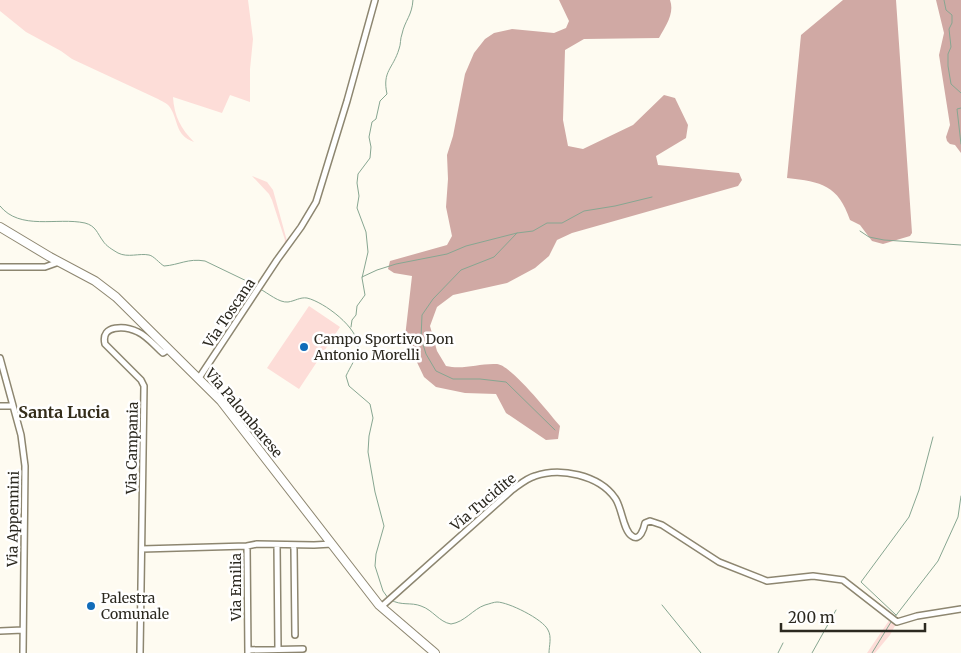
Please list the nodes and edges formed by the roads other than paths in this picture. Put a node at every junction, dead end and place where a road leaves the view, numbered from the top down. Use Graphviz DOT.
graph roads {
  1 [pos="375,0"];
  2 [pos="0,227"];
  3 [pos="44,254"];
  4 [pos="60,262"];
  5 [pos="0,267"];
  6 [pos="36,267"];
  7 [pos="169,349"];
  8 [pos="0,358"];
  9 [pos="198,378"];
  10 [pos="0,406"];
  11 [pos="13,406"];
  12 [pos="332,544"];
  13 [pos="277,545"];
  14 [pos="293,545"];
  15 [pos="247,546"];
  16 [pos="142,549"];
  17 [pos="384,605"];
  18 [pos="961,609"];
  19 [pos="23,630"];
  20 [pos="0,631"];
  21 [pos="295,635"];
  22 [pos="303,648"];
  23 [pos="278,649"];
  24 [pos="248,652"];
  25 [pos="23,653"];
  26 [pos="140,653"];
  27 [pos="435,653"];
  1 -- 9 [label="street, Via Toscana"];
  2 -- 3 [label="main road, Via Palombarese"];
  3 -- 4 [label="main road, Via Palombarese"];
  3 -- 6 [label="street"];
  4 -- 6 [label="street"];
  4 -- 7 [label="main road, Via Palombarese"];
  5 -- 6 [label="street"];
  7 -- 9 [label="main road, Via Palombarese"];
  7 -- 16 [label="street, Via Campania"];
  8 -- 11 [label="street, Via Appennini"];
  9 -- 12 [label="main road, Via Palombarese"];
  10 -- 11 [label="street"];
  11 -- 19 [label="street, Via Appennini"];
  12 -- 14 [label="street, Via Emilia"];
  12 -- 17 [label="main road, Via Palombarese"];
  13 -- 14 [label="street, Via Emilia"];
  13 -- 15 [label="street, Via Emilia"];
  13 -- 23 [label="street"];
  14 -- 21 [label="street"];
  15 -- 16 [label="street"];
  15 -- 24 [label="street, Via Emilia"];
  16 -- 26 [label="street, Via Campania"];
  17 -- 18 [label="street, Via Tucidite"];
  17 -- 27 [label="main road, Via Palombarese"];
  19 -- 20 [label="street"];
  19 -- 25 [label="street, Via Appennini"];
  22 -- 23 [label="street"];
  23 -- 24 [label="street"];
}
